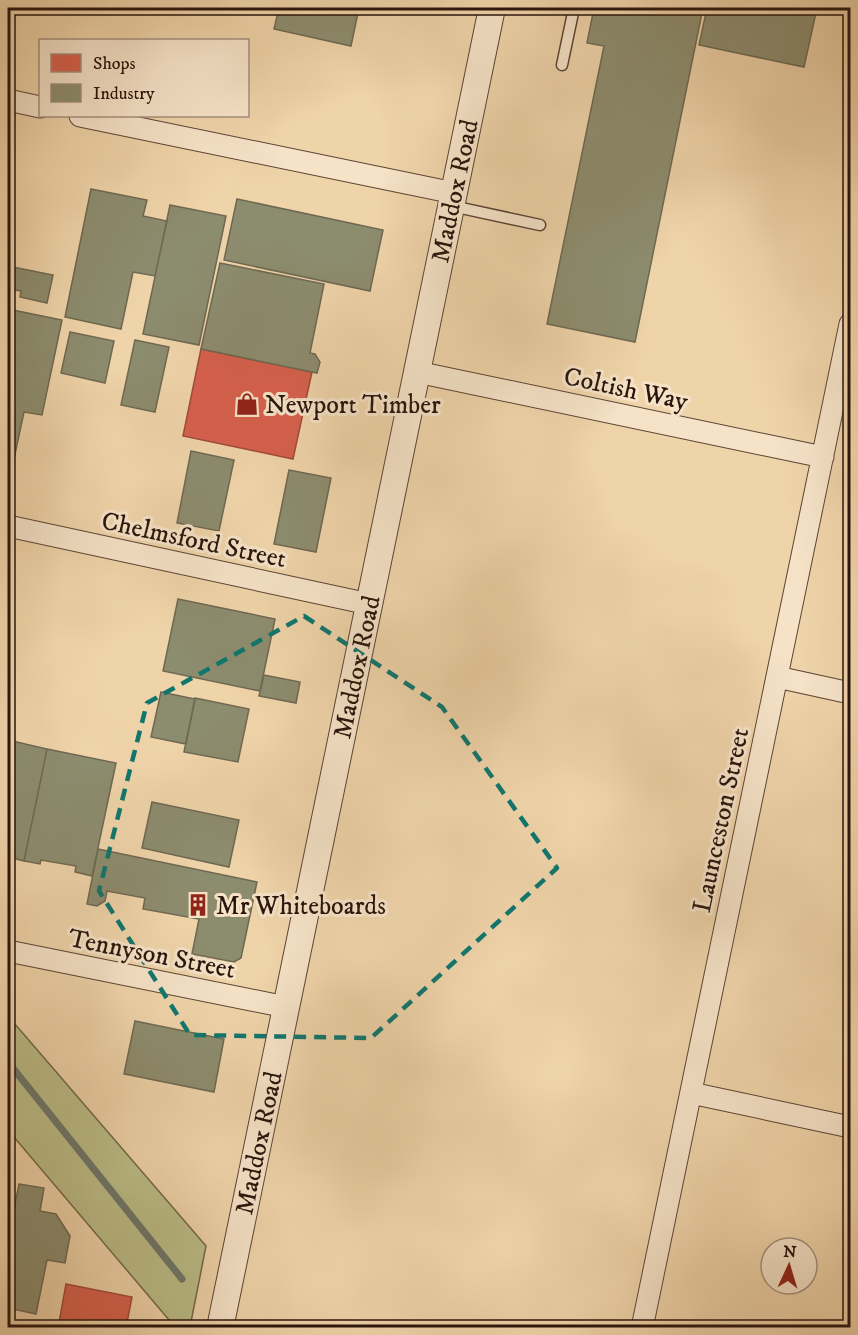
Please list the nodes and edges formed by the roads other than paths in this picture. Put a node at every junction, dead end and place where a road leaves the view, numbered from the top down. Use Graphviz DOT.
graph roads {
  1 [pos="492,8"];
  2 [pos="574,8"];
  3 [pos="562,65"];
  4 [pos="8,100"];
  5 [pos="39,107"];
  6 [pos="84,117"];
  7 [pos="453,200"];
  8 [pos="540,225"];
  9 [pos="850,324"];
  10 [pos="417,372"];
  11 [pos="823,457"];
  12 [pos="8,526"];
  13 [pos="369,604"];
  14 [pos="777,677"];
  15 [pos="850,693"];
  16 [pos="8,951"];
  17 [pos="286,1007"];
  18 [pos="691,1093"];
  19 [pos="850,1126"];
  20 [pos="220,1328"];
  21 [pos="642,1328"];
  1 -- 7 [label="street, Maddox Road"];
  2 -- 3 [label="lane"];
  4 -- 5 [label="street"];
  6 -- 7 [label="street"];
  7 -- 8 [label="lane"];
  7 -- 10 [label="street, Maddox Road"];
  9 -- 11 [label="street, Launceston Street"];
  10 -- 11 [label="street, Coltish Way"];
  10 -- 13 [label="street, Maddox Road"];
  11 -- 14 [label="street, Launceston Street"];
  12 -- 13 [label="street, Chelmsford Street"];
  13 -- 17 [label="street, Maddox Road"];
  14 -- 15 [label="street"];
  14 -- 18 [label="street, Launceston Street"];
  16 -- 17 [label="street, Tennyson Street"];
  17 -- 20 [label="street, Maddox Road"];
  18 -- 19 [label="street"];
  18 -- 21 [label="street, Launceston Street"];
}
